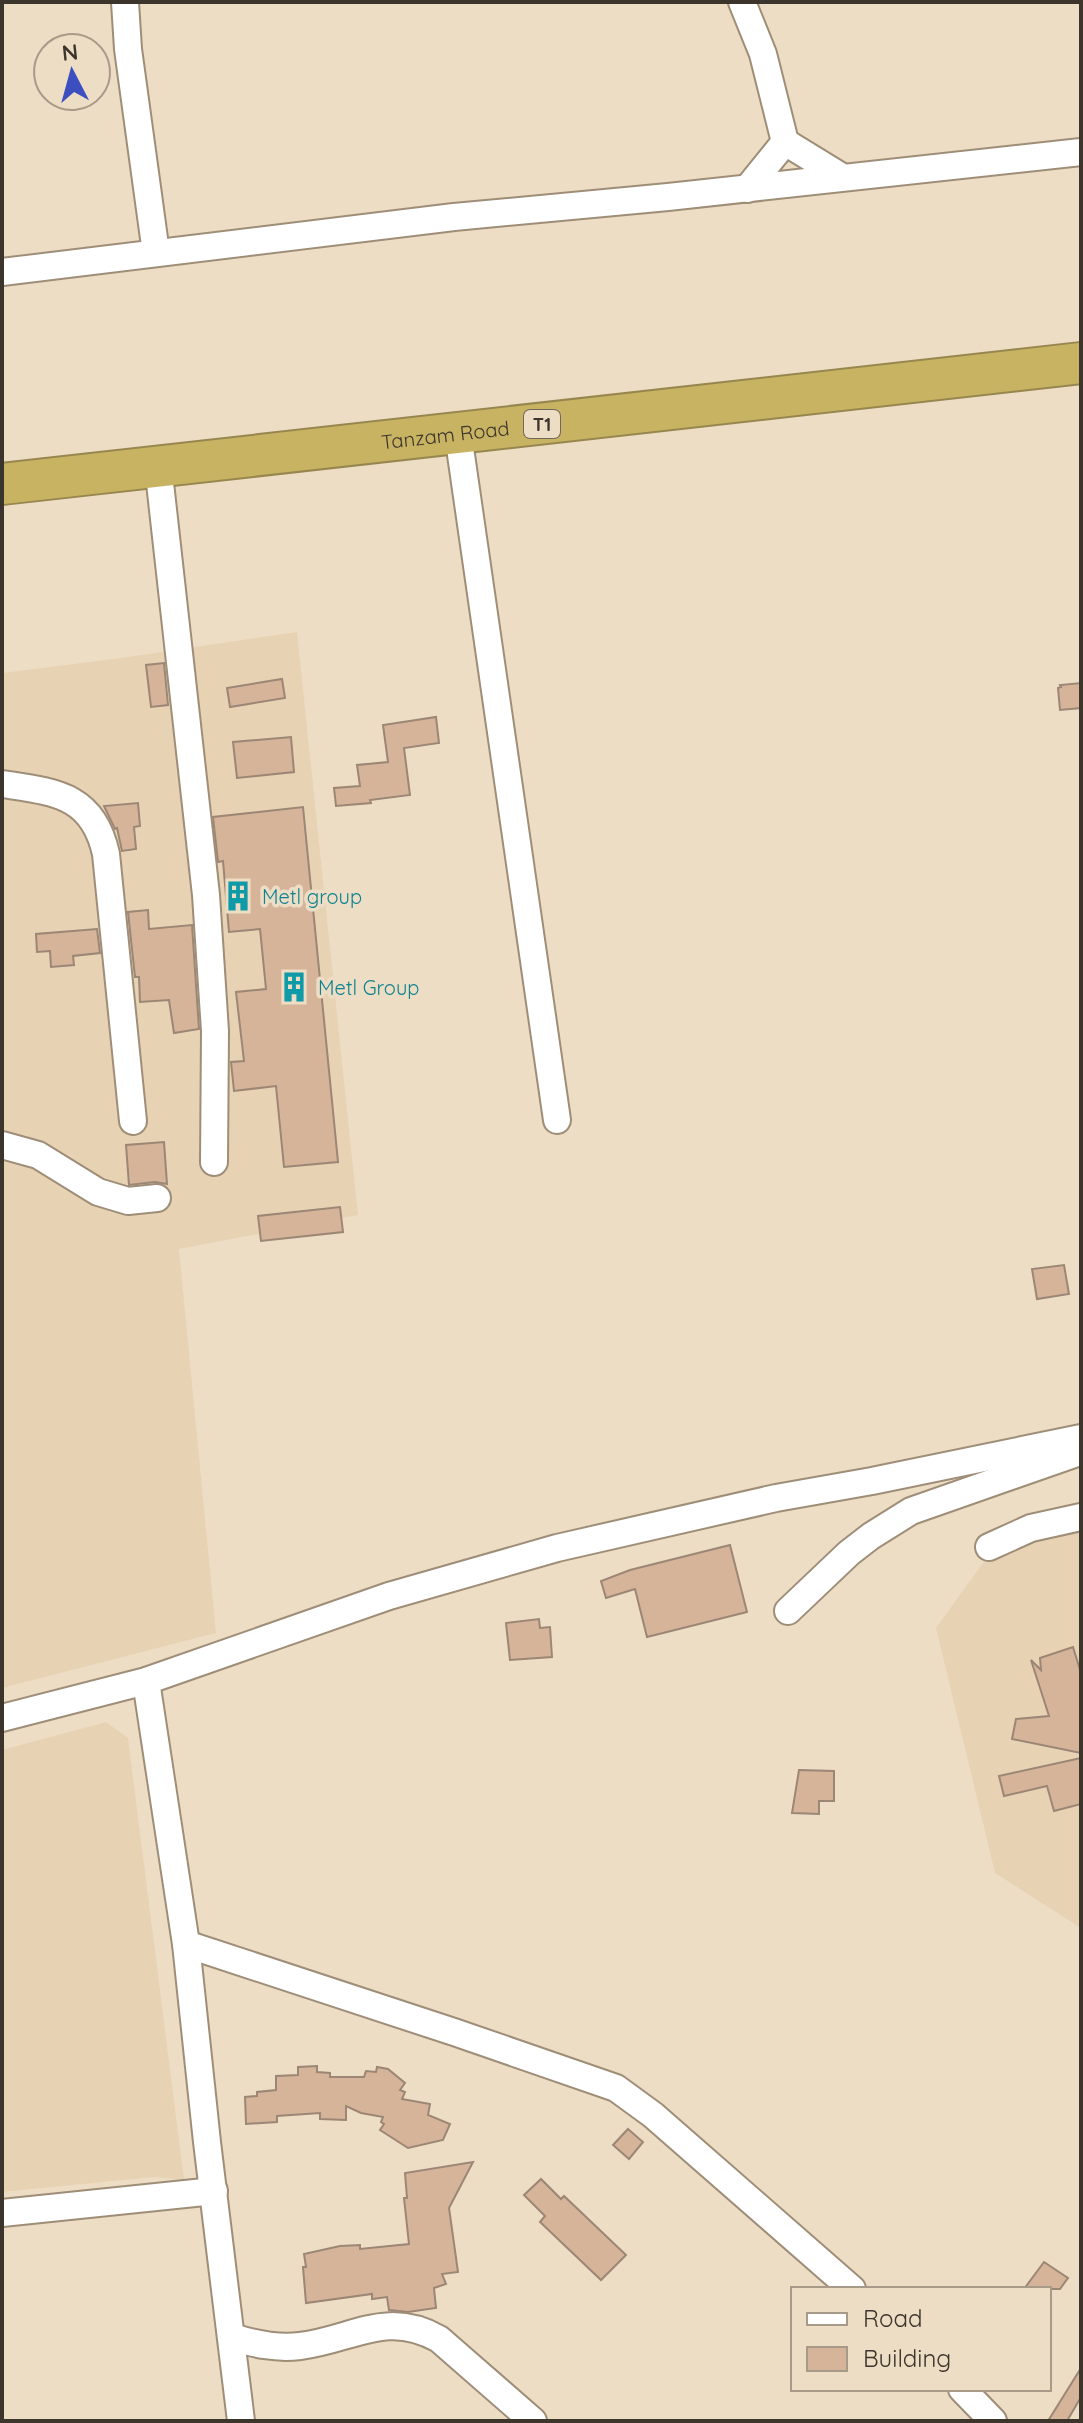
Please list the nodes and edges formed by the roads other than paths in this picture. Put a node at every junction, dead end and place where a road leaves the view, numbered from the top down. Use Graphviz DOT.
graph roads {
  1 [pos="125,2"];
  2 [pos="742,2"];
  3 [pos="785,142"];
  4 [pos="1081,152"];
  5 [pos="842,177"];
  6 [pos="747,189"];
  7 [pos="156,253"];
  8 [pos="2,272"];
  9 [pos="1081,363"];
  10 [pos="458,434"];
  11 [pos="158,465"];
  12 [pos="2,484"];
  13 [pos="2,784"];
  14 [pos="557,1120"];
  15 [pos="133,1121"];
  16 [pos="2,1145"];
  17 [pos="214,1162"];
  18 [pos="157,1198"];
  19 [pos="1081,1438"];
  20 [pos="1081,1451"];
  21 [pos="1081,1517"];
  22 [pos="989,1547"];
  23 [pos="788,1611"];
  24 [pos="146,1681"];
  25 [pos="2,1718"];
  26 [pos="186,1944"];
  27 [pos="214,2191"];
  28 [pos="2,2213"];
  29 [pos="850,2287"];
  30 [pos="232,2337"];
  31 [pos="964,2391"];
  32 [pos="241,2421"];
  33 [pos="533,2421"];
  34 [pos="993,2421"];
  1 -- 7 [label="street"];
  2 -- 3 [label="street"];
  3 -- 5 [label="street"];
  3 -- 6 [label="street"];
  4 -- 5 [label="street"];
  5 -- 6 [label="street"];
  6 -- 7 [label="street"];
  7 -- 8 [label="street"];
  9 -- 10 [label="highway, Tanzam Road / T1"];
  10 -- 11 [label="highway, Tanzam Road / T1"];
  10 -- 14 [label="street"];
  11 -- 12 [label="highway, Tanzam Road / T1"];
  11 -- 17 [label="street"];
  13 -- 15 [label="street"];
  16 -- 18 [label="street"];
  19 -- 24 [label="street"];
  20 -- 23 [label="street"];
  21 -- 22 [label="street"];
  24 -- 25 [label="street"];
  24 -- 26 [label="street"];
  26 -- 27 [label="street"];
  26 -- 29 [label="street"];
  27 -- 28 [label="street"];
  27 -- 30 [label="street"];
  30 -- 32 [label="street"];
  30 -- 33 [label="street"];
  31 -- 34 [label="street"];
}
